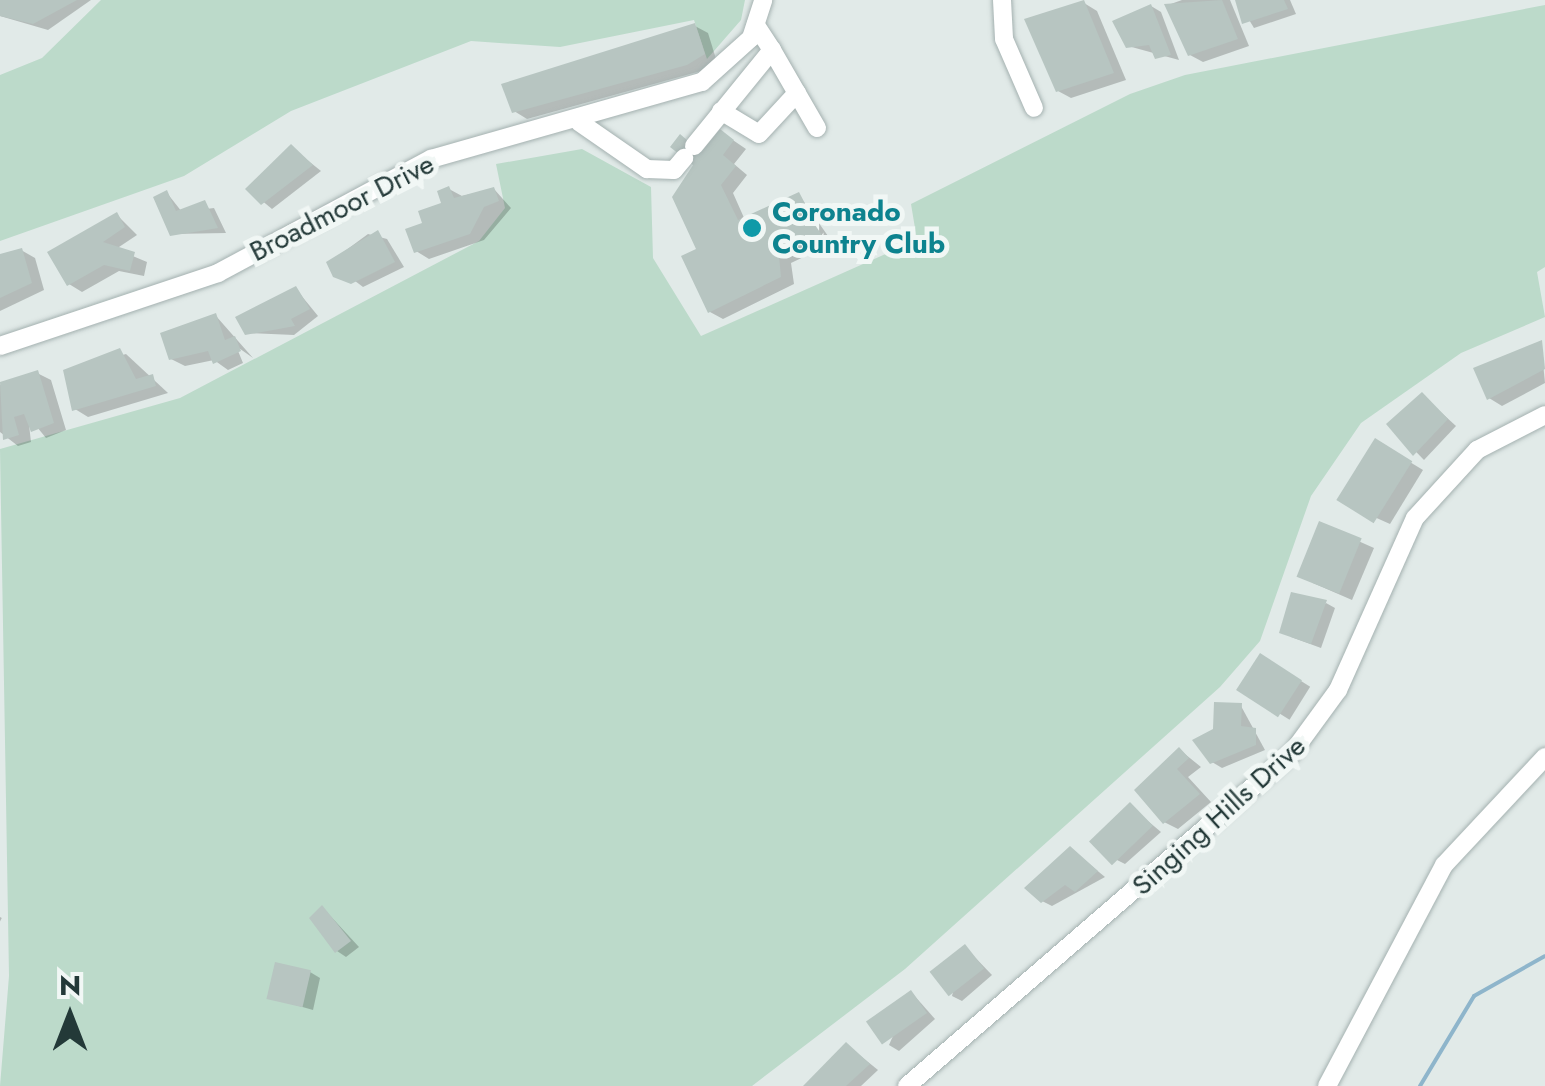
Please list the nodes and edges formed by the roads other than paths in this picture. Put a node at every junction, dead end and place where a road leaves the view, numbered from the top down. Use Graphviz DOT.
graph roads {
  1 [pos="763,0"];
  2 [pos="1002,0"];
  3 [pos="756,25"];
  4 [pos="772,50"];
  5 [pos="797,93"];
  6 [pos="1034,108"];
  7 [pos="722,111"];
  8 [pos="579,122"];
  9 [pos="817,128"];
  10 [pos="0,346"];
  11 [pos="1545,415"];
  12 [pos="1545,757"];
  13 [pos="908,1086"];
  14 [pos="1327,1086"];
  1 -- 3 [label="street, Broadmoor Drive"];
  2 -- 6 [label="street"];
  3 -- 4 [label="street"];
  3 -- 8 [label="street, Broadmoor Drive"];
  4 -- 5 [label="street"];
  4 -- 7 [label="street"];
  5 -- 7 [label="street"];
  5 -- 9 [label="street"];
  7 -- 8 [label="street"];
  8 -- 10 [label="street, Broadmoor Drive"];
  11 -- 13 [label="street, Singing Hills Drive"];
  12 -- 14 [label="street"];
}
